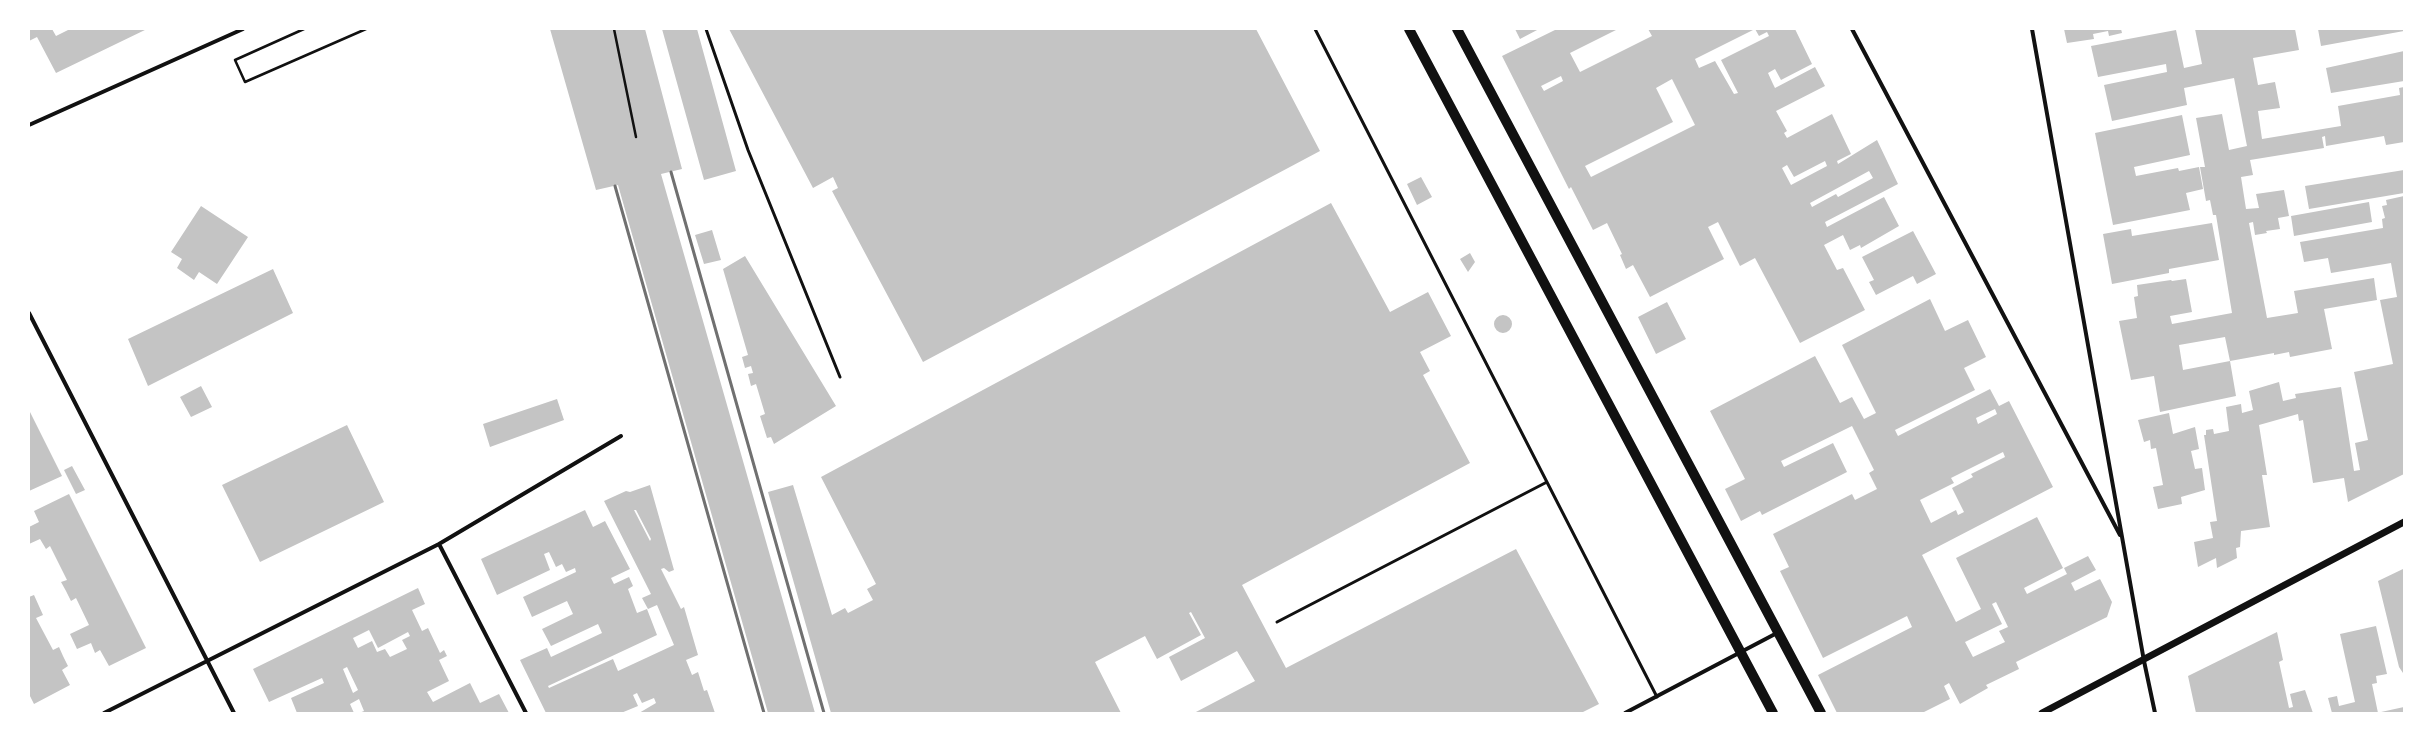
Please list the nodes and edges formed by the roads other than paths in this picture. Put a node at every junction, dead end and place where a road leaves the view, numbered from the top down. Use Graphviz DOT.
graph roads {
  1 [pos="243,29"];
  2 [pos="706,29"];
  3 [pos="1315,29"];
  4 [pos="1409,29"];
  5 [pos="1457,29"];
  6 [pos="1852,29"];
  7 [pos="2032,29"];
  8 [pos="29,125"];
  9 [pos="29,313"];
  10 [pos="840,377"];
  11 [pos="620,436"];
  12 [pos="1547,482"];
  13 [pos="2404,522"];
  14 [pos="2122,539"];
  15 [pos="440,544"];
  16 [pos="1277,622"];
  17 [pos="1778,632"];
  18 [pos="1740,652"];
  19 [pos="2144,660"];
  20 [pos="208,661"];
  21 [pos="1657,697"];
  22 [pos="104,713"];
  23 [pos="234,713"];
  24 [pos="526,713"];
  25 [pos="1625,713"];
  26 [pos="1773,713"];
  27 [pos="1821,713"];
  28 [pos="2042,713"];
  29 [pos="2155,713"];
  1 -- 8 [label="street"];
  2 -- 10 [label="lane"];
  3 -- 12 [label="lane"];
  4 -- 18 [label="main road"];
  5 -- 17 [label="main road"];
  6 -- 14 [label="street"];
  7 -- 14 [label="street"];
  9 -- 20 [label="street"];
  11 -- 15 [label="street"];
  12 -- 16 [label="lane"];
  12 -- 21 [label="lane"];
  13 -- 19 [label="street"];
  14 -- 19 [label="street"];
  15 -- 20 [label="street"];
  15 -- 24 [label="street"];
  17 -- 18 [label="street"];
  17 -- 27 [label="main road"];
  18 -- 21 [label="street"];
  18 -- 26 [label="main road"];
  19 -- 28 [label="street"];
  19 -- 29 [label="street"];
  20 -- 22 [label="street"];
  20 -- 23 [label="street"];
  21 -- 25 [label="street"];
}
